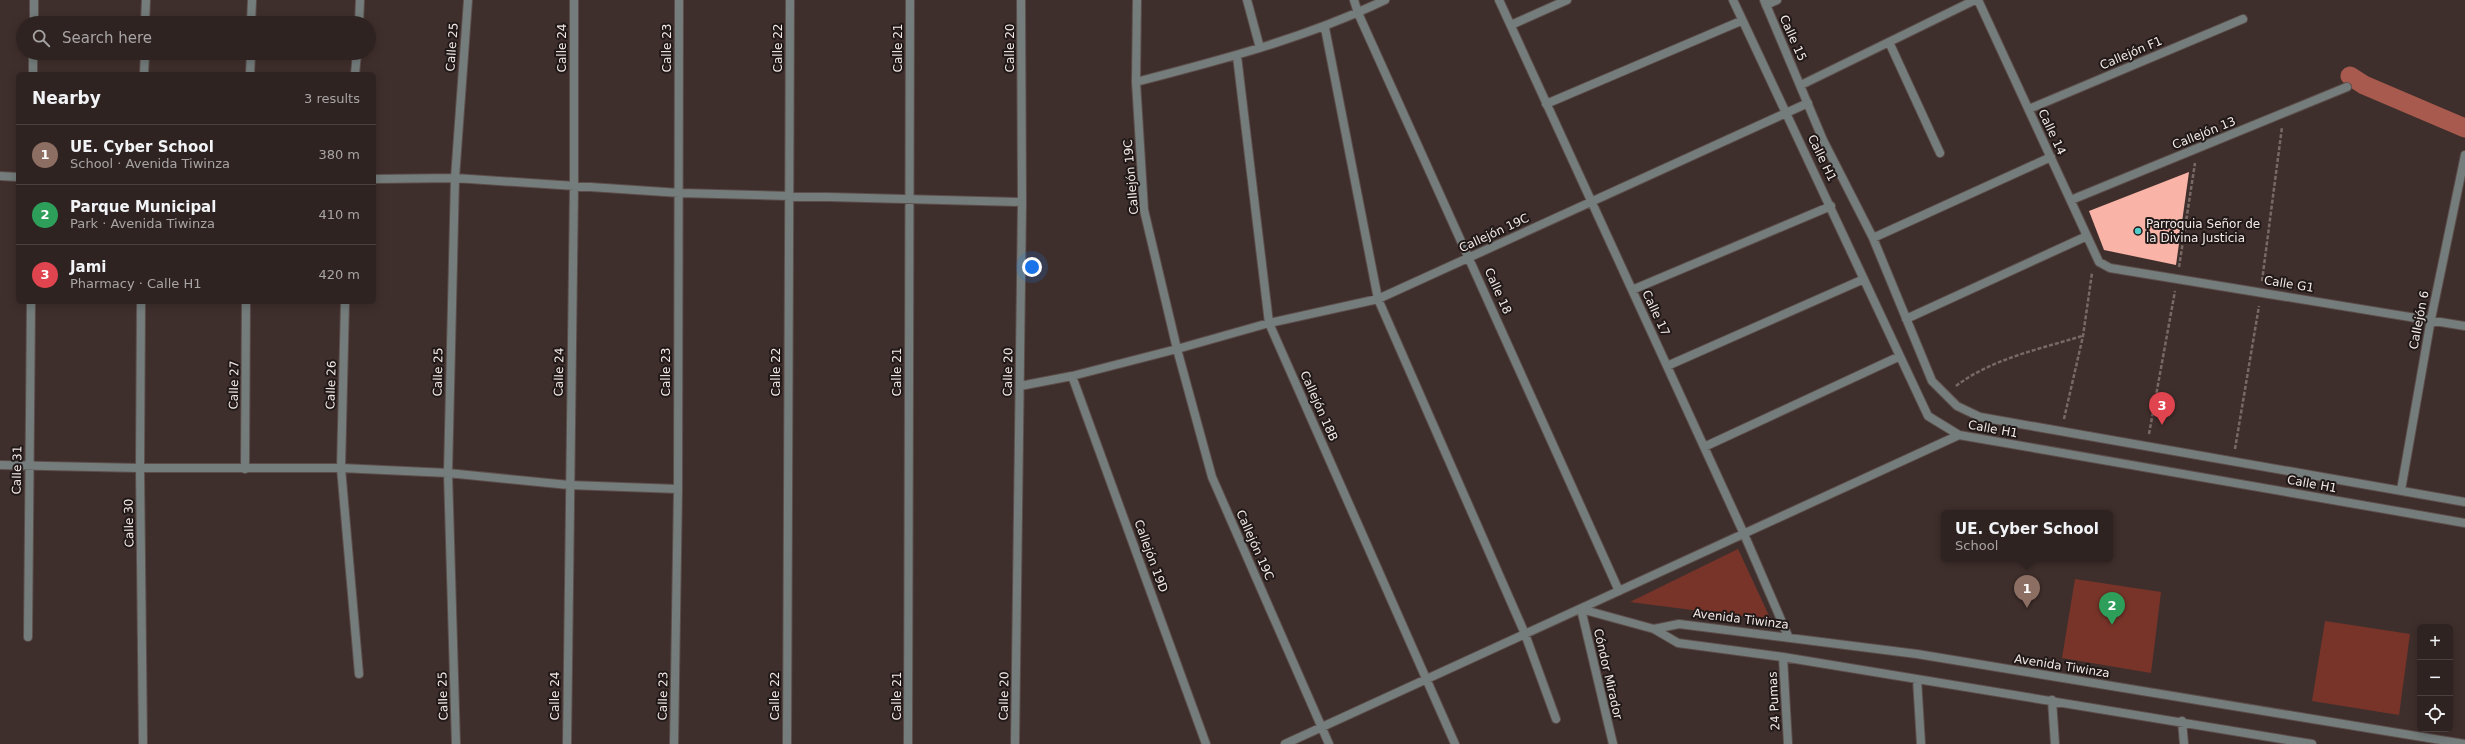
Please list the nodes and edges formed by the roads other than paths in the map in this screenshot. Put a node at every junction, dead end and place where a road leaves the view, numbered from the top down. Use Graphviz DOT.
graph roads {
  1 [pos="34,0"];
  2 [pos="146,0"];
  3 [pos="252,0"];
  4 [pos="360,0"];
  5 [pos="468,0"];
  6 [pos="574,0"];
  7 [pos="679,0"];
  8 [pos="790,0"];
  9 [pos="910,0"];
  10 [pos="1021,0"];
  11 [pos="1137,0"];
  12 [pos="1247,0"];
  13 [pos="1354,0"];
  14 [pos="1385,0"];
  15 [pos="1499,0"];
  16 [pos="1567,0"];
  17 [pos="1733,0"];
  18 [pos="1777,0"];
  19 [pos="1975,0"];
  20 [pos="1978,0"];
  21 [pos="1765,3"];
  22 [pos="1358,13"];
  23 [pos="34,16"];
  24 [pos="145,16"];
  25 [pos="251,16"];
  26 [pos="359,16"];
  27 [pos="2243,20"];
  28 [pos="1741,21"];
  29 [pos="1511,25"];
  30 [pos="1325,28"];
  31 [pos="1888,42"];
  32 [pos="1260,48"];
  33 [pos="1237,56"];
  34 [pos="33,60"];
  35 [pos="145,60"];
  36 [pos="251,60"];
  37 [pos="356,60"];
  38 [pos="33,72"];
  39 [pos="144,72"];
  40 [pos="250,72"];
  41 [pos="355,72"];
  42 [pos="1136,82"];
  43 [pos="1801,85"];
  44 [pos="2347,88"];
  45 [pos="1808,103"];
  46 [pos="1546,104"];
  47 [pos="2029,109"];
  48 [pos="1786,112"];
  49 [pos="1940,153"];
  50 [pos="2465,155"];
  51 [pos="2051,157"];
  52 [pos="0,176"];
  53 [pos="16,177"];
  54 [pos="455,178"];
  55 [pos="376,179"];
  56 [pos="574,186"];
  57 [pos="680,193"];
  58 [pos="789,196"];
  59 [pos="909,199"];
  60 [pos="2070,200"];
  61 [pos="1591,201"];
  62 [pos="1022,202"];
  63 [pos="1831,206"];
  64 [pos="2087,236"];
  65 [pos="1873,238"];
  66 [pos="1470,258"];
  67 [pos="2110,268"];
  68 [pos="1864,279"];
  69 [pos="1632,290"];
  70 [pos="1378,298"];
  71 [pos="31,304"];
  72 [pos="141,304"];
  73 [pos="246,304"];
  74 [pos="345,304"];
  75 [pos="1906,319"];
  76 [pos="2431,319"];
  77 [pos="1269,323"];
  78 [pos="2465,326"];
  79 [pos="1178,349"];
  80 [pos="1898,357"];
  81 [pos="1667,366"];
  82 [pos="1072,376"];
  83 [pos="1020,386"];
  84 [pos="1959,435"];
  85 [pos="1704,447"];
  86 [pos="0,465"];
  87 [pos="29,465"];
  88 [pos="140,468"];
  89 [pos="340,468"];
  90 [pos="245,469"];
  91 [pos="448,473"];
  92 [pos="569,485"];
  93 [pos="678,489"];
  94 [pos="2401,490"];
  95 [pos="2465,502"];
  96 [pos="2465,522"];
  97 [pos="1744,534"];
  98 [pos="1619,591"];
  99 [pos="1581,609"];
  100 [pos="1654,629"];
  101 [pos="1525,634"];
  102 [pos="1788,636"];
  103 [pos="28,637"];
  104 [pos="1783,657"];
  105 [pos="359,674"];
  106 [pos="1917,678"];
  107 [pos="1426,680"];
  108 [pos="2052,700"];
  109 [pos="1556,719"];
  110 [pos="2182,722"];
  111 [pos="1321,728"];
  112 [pos="144,744"];
  113 [pos="456,744"];
  114 [pos="567,744"];
  115 [pos="674,744"];
  116 [pos="787,744"];
  117 [pos="908,744"];
  118 [pos="1015,744"];
  119 [pos="1206,744"];
  120 [pos="1285,744"];
  121 [pos="1329,744"];
  122 [pos="1455,744"];
  123 [pos="1613,744"];
  124 [pos="1788,744"];
  125 [pos="1921,744"];
  126 [pos="2055,744"];
  127 [pos="2184,744"];
  128 [pos="2312,744"];
  129 [pos="2465,744"];
  1 -- 23 [label="street"];
  2 -- 24 [label="street"];
  3 -- 25 [label="street"];
  4 -- 26 [label="street"];
  5 -- 54 [label="street, Calle 25"];
  6 -- 56 [label="street, Calle 24"];
  7 -- 57 [label="street, Calle 23"];
  8 -- 58 [label="street, Calle 22"];
  9 -- 59 [label="street, Calle 21"];
  10 -- 62 [label="street, Calle 20"];
  11 -- 42 [label="street, Callejón 19C"];
  12 -- 32 [label="street"];
  13 -- 22 [label="street, Calle 18"];
  14 -- 22 [label="street"];
  15 -- 29 [label="street, Calle 17"];
  16 -- 29 [label="street"];
  17 -- 28 [label="street, Calle H1"];
  18 -- 21 [label="street"];
  19 -- 31 [label="street"];
  20 -- 47 [label="street, Calle 14"];
  21 -- 43 [label="street, Calle 15"];
  22 -- 30 [label="street"];
  22 -- 66 [label="street, Calle 18"];
  27 -- 47 [label="street, Callejón F1"];
  28 -- 46 [label="street"];
  28 -- 48 [label="street, Calle H1"];
  29 -- 46 [label="street, Calle 17"];
  30 -- 32 [label="street"];
  30 -- 70 [label="street"];
  31 -- 43 [label="street"];
  31 -- 49 [label="street"];
  32 -- 33 [label="street"];
  33 -- 42 [label="street"];
  33 -- 77 [label="street, Callejón 18B"];
  34 -- 38 [label="street"];
  35 -- 39 [label="street"];
  36 -- 40 [label="street"];
  37 -- 41 [label="street"];
  42 -- 79 [label="street, Callejón 19C"];
  43 -- 45 [label="street, Calle H1"];
  44 -- 60 [label="street, Callejón 13"];
  45 -- 48 [label="street, Callejón 19C"];
  45 -- 65 [label="street, Calle H1"];
  46 -- 61 [label="street, Calle 17"];
  47 -- 51 [label="street, Calle 14"];
  48 -- 61 [label="street, Callejón 19C"];
  48 -- 63 [label="street, Calle H1"];
  50 -- 76 [label="street, Callejón 6"];
  51 -- 60 [label="street, Calle 14"];
  51 -- 65 [label="street"];
  52 -- 53 [label="street"];
  54 -- 55 [label="street"];
  54 -- 56 [label="street"];
  54 -- 91 [label="street, Calle 25"];
  56 -- 57 [label="street"];
  56 -- 92 [label="street, Calle 24"];
  57 -- 58 [label="street"];
  57 -- 93 [label="street, Calle 23"];
  58 -- 59 [label="street"];
  58 -- 116 [label="street, Calle 22"];
  59 -- 62 [label="street"];
  59 -- 117 [label="street, Calle 21"];
  60 -- 64 [label="street, Calle 14"];
  61 -- 66 [label="street, Callejón 19C"];
  61 -- 69 [label="street, Calle 17"];
  62 -- 83 [label="street, Calle 20"];
  63 -- 68 [label="street, Calle H1"];
  63 -- 69 [label="street"];
  64 -- 67 [label="street, Calle 14"];
  64 -- 75 [label="street"];
  65 -- 75 [label="street, Calle H1"];
  66 -- 70 [label="street, Callejón 19C"];
  66 -- 98 [label="street, Calle 18"];
  67 -- 76 [label="street, Calle G1"];
  68 -- 80 [label="street, Calle H1"];
  68 -- 81 [label="street"];
  69 -- 81 [label="street, Calle 17"];
  70 -- 77 [label="street, Callejón 19C"];
  70 -- 101 [label="street"];
  71 -- 87 [label="street, Calle 31"];
  72 -- 88 [label="street, Calle 30"];
  73 -- 90 [label="street, Calle 27"];
  74 -- 89 [label="street, Calle 26"];
  75 -- 94 [label="street, Calle H1"];
  76 -- 78 [label="street, Calle G1"];
  76 -- 94 [label="street, Callejón 6"];
  77 -- 79 [label="street, Callejón 19C"];
  77 -- 107 [label="street, Callejón 18B"];
  79 -- 82 [label="street"];
  79 -- 111 [label="street, Callejón 19C"];
  80 -- 84 [label="street, Calle H1"];
  80 -- 85 [label="street"];
  81 -- 85 [label="street, Calle 17"];
  82 -- 83 [label="street"];
  82 -- 119 [label="street, Callejón 19D"];
  83 -- 118 [label="street, Calle 20"];
  84 -- 96 [label="street, Calle H1"];
  84 -- 97 [label="street"];
  85 -- 97 [label="street, Calle 17"];
  86 -- 87 [label="street"];
  87 -- 88 [label="street"];
  87 -- 103 [label="street, Calle 31"];
  88 -- 90 [label="street"];
  88 -- 112 [label="street, Calle 30"];
  89 -- 90 [label="street"];
  89 -- 91 [label="street"];
  89 -- 105 [label="street, Calle 26"];
  91 -- 92 [label="street"];
  91 -- 113 [label="street, Calle 25"];
  92 -- 93 [label="street"];
  92 -- 114 [label="street, Calle 24"];
  93 -- 115 [label="street, Calle 23"];
  94 -- 95 [label="street, Calle H1"];
  97 -- 98 [label="street"];
  97 -- 102 [label="street, Calle 17"];
  98 -- 99 [label="street"];
  99 -- 100 [label="street, Avenida Tiwinza"];
  99 -- 101 [label="street"];
  99 -- 123 [label="street, Cóndor Mirador"];
  100 -- 102 [label="street, Avenida Tiwinza"];
  100 -- 104 [label="street, Avenida Tiwinza"];
  101 -- 107 [label="street"];
  101 -- 109 [label="street"];
  102 -- 129 [label="street, Avenida Tiwinza"];
  104 -- 106 [label="street, Avenida Tiwinza"];
  104 -- 124 [label="street, 24 Pumas"];
  106 -- 108 [label="street, Avenida Tiwinza"];
  106 -- 125 [label="street"];
  107 -- 111 [label="street"];
  107 -- 122 [label="street, Callejón 18B"];
  108 -- 110 [label="street, Avenida Tiwinza"];
  108 -- 126 [label="street"];
  110 -- 127 [label="street"];
  110 -- 128 [label="street, Avenida Tiwinza"];
  111 -- 120 [label="street"];
  111 -- 121 [label="street, Callejón 19C"];
}
